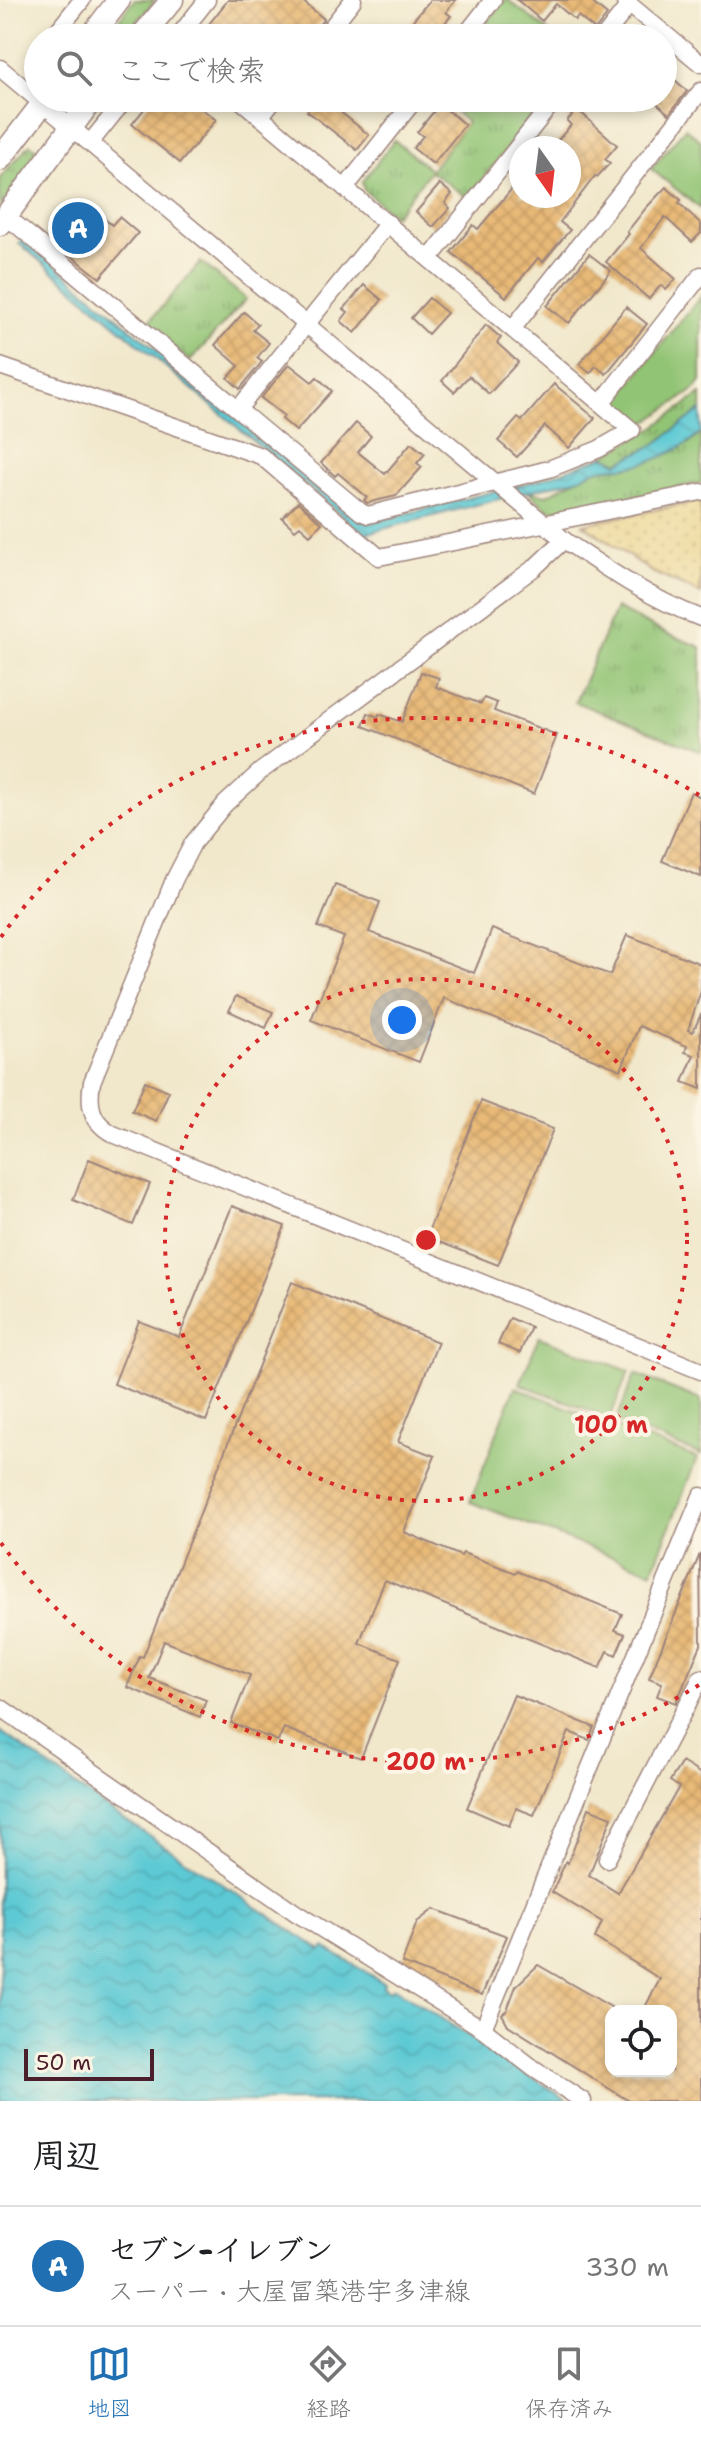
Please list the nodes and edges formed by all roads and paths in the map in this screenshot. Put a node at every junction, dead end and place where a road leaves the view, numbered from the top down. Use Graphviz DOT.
graph roads {
  1 [pos="82,0"];
  2 [pos="119,0"];
  3 [pos="172,0"];
  4 [pos="207,0"];
  5 [pos="353,0"];
  6 [pos="493,0"];
  7 [pos="627,2"];
  8 [pos="63,24"];
  9 [pos="101,24"];
  10 [pos="152,24"];
  11 [pos="188,24"];
  12 [pos="334,24"];
  13 [pos="474,24"];
  14 [pos="612,24"];
  15 [pos="653,24"];
  16 [pos="677,44"];
  17 [pos="701,64"];
  18 [pos="0,68"];
  19 [pos="24,85"];
  20 [pos="701,91"];
  21 [pos="35,112"];
  22 [pos="56,112"];
  23 [pos="83,112"];
  24 [pos="115,112"];
  25 [pos="254,112"];
  26 [pos="264,112"];
  27 [pos="405,112"];
  28 [pos="545,112"];
  29 [pos="260,117"];
  30 [pos="72,128"];
  31 [pos="90,143"];
  32 [pos="0,159"];
  33 [pos="345,188"];
  34 [pos="3,220"];
  35 [pos="388,223"];
  36 [pos="430,258"];
  37 [pos="701,275"];
  38 [pos="308,324"];
  39 [pos="513,328"];
  40 [pos="0,366"];
  41 [pos="602,402"];
  42 [pos="239,408"];
  43 [pos="498,484"];
  44 [pos="701,492"];
  45 [pos="546,524"];
  46 [pos="564,540"];
  47 [pos="701,618"];
  48 [pos="701,1371"];
  49 [pos="701,1496"];
  50 [pos="701,1678"];
  51 [pos="0,1707"];
  52 [pos="607,1859"];
  53 [pos="483,2029"];
  54 [pos="583,2101"];
  1 -- 8 [label="street"];
  2 -- 9 [label="main road"];
  3 -- 10 [label="main road"];
  4 -- 11 [label="street"];
  5 -- 12 [label="street"];
  6 -- 13 [label="street"];
  7 -- 14 [label="street"];
  7 -- 15 [label="street"];
  16 -- 17 [label="street"];
  18 -- 19 [label="street"];
  20 -- 39 [label="street"];
  21 -- 32 [label="main road"];
  22 -- 30 [label="street"];
  23 -- 30 [label="main road"];
  24 -- 31 [label="street"];
  25 -- 29 [label="street"];
  26 -- 29 [label="street"];
  27 -- 33 [label="street"];
  28 -- 36 [label="street"];
  29 -- 33 [label="street"];
  30 -- 31 [label="street"];
  30 -- 34 [label="main road"];
  31 -- 38 [label="street"];
  33 -- 35 [label="street"];
  34 -- 42 [label="street"];
  35 -- 36 [label="street"];
  35 -- 38 [label="street"];
  36 -- 39 [label="street"];
  37 -- 41 [label="street"];
  38 -- 42 [label="street"];
  38 -- 43 [label="street"];
  39 -- 41 [label="street"];
  40 -- 45 [label="street"];
  41 -- 43 [label="street"];
  42 -- 43 [label="street"];
  43 -- 45 [label="street"];
  44 -- 45 [label="street"];
  45 -- 46 [label="street"];
  46 -- 47 [label="street"];
  46 -- 48 [label="street"];
  49 -- 53 [label="street"];
  50 -- 52 [label="street"];
  51 -- 53 [label="street"];
  53 -- 54 [label="street"];
}
